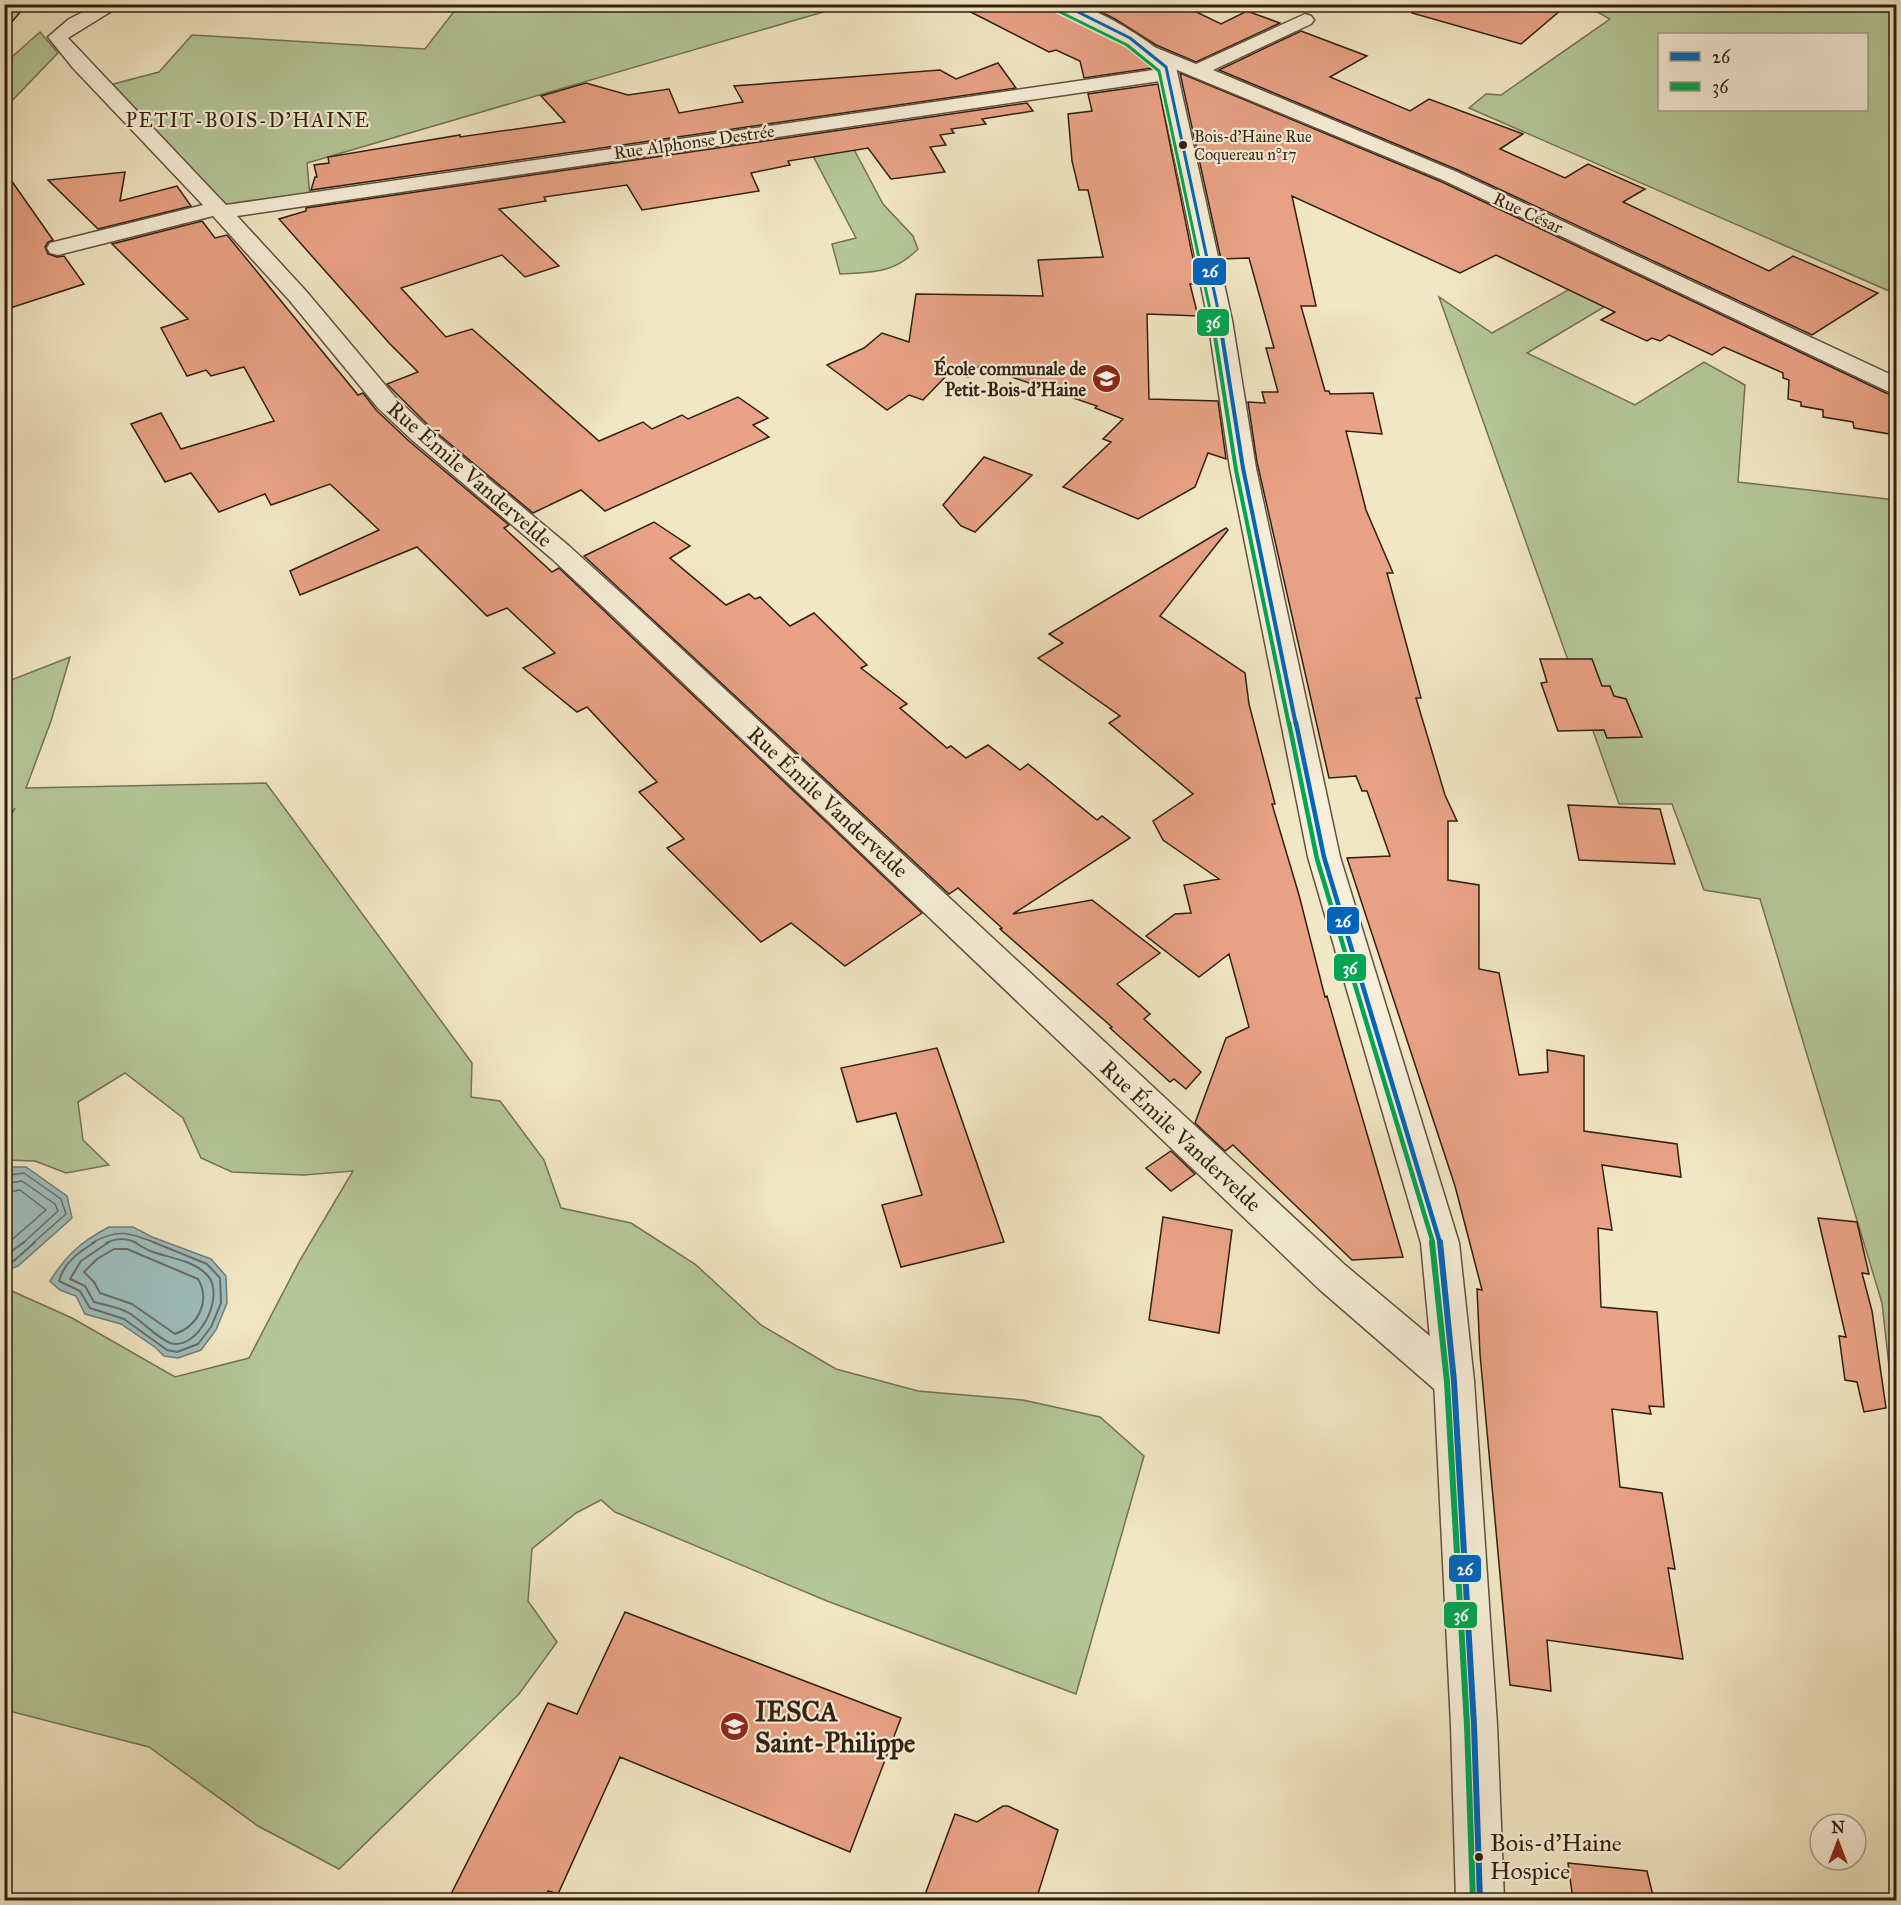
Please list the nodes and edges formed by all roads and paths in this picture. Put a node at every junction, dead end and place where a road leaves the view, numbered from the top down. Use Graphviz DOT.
graph roads {
  1 [pos="17,4"];
  2 [pos="114,4"];
  3 [pos="1061,4"];
  4 [pos="4,19"];
  5 [pos="1305,20"];
  6 [pos="1171,66"];
  7 [pos="220,210"];
  8 [pos="58,248"];
  9 [pos="1896,386"];
  10 [pos="1454,1381"];
  11 [pos="1480,1900"];
  1 -- 4 [label="main road"];
  2 -- 7 [label="street, Rue Émile Vandervelde"];
  3 -- 6 [label="street, Rue César"];
  5 -- 6 [label="street"];
  6 -- 7 [label="street, Rue Alphonse Destrée"];
  6 -- 9 [label="street, Rue César"];
  6 -- 10 [label="street"];
  7 -- 8 [label="street"];
  7 -- 10 [label="street, Rue Émile Vandervelde"];
  10 -- 11 [label="street"];
}
